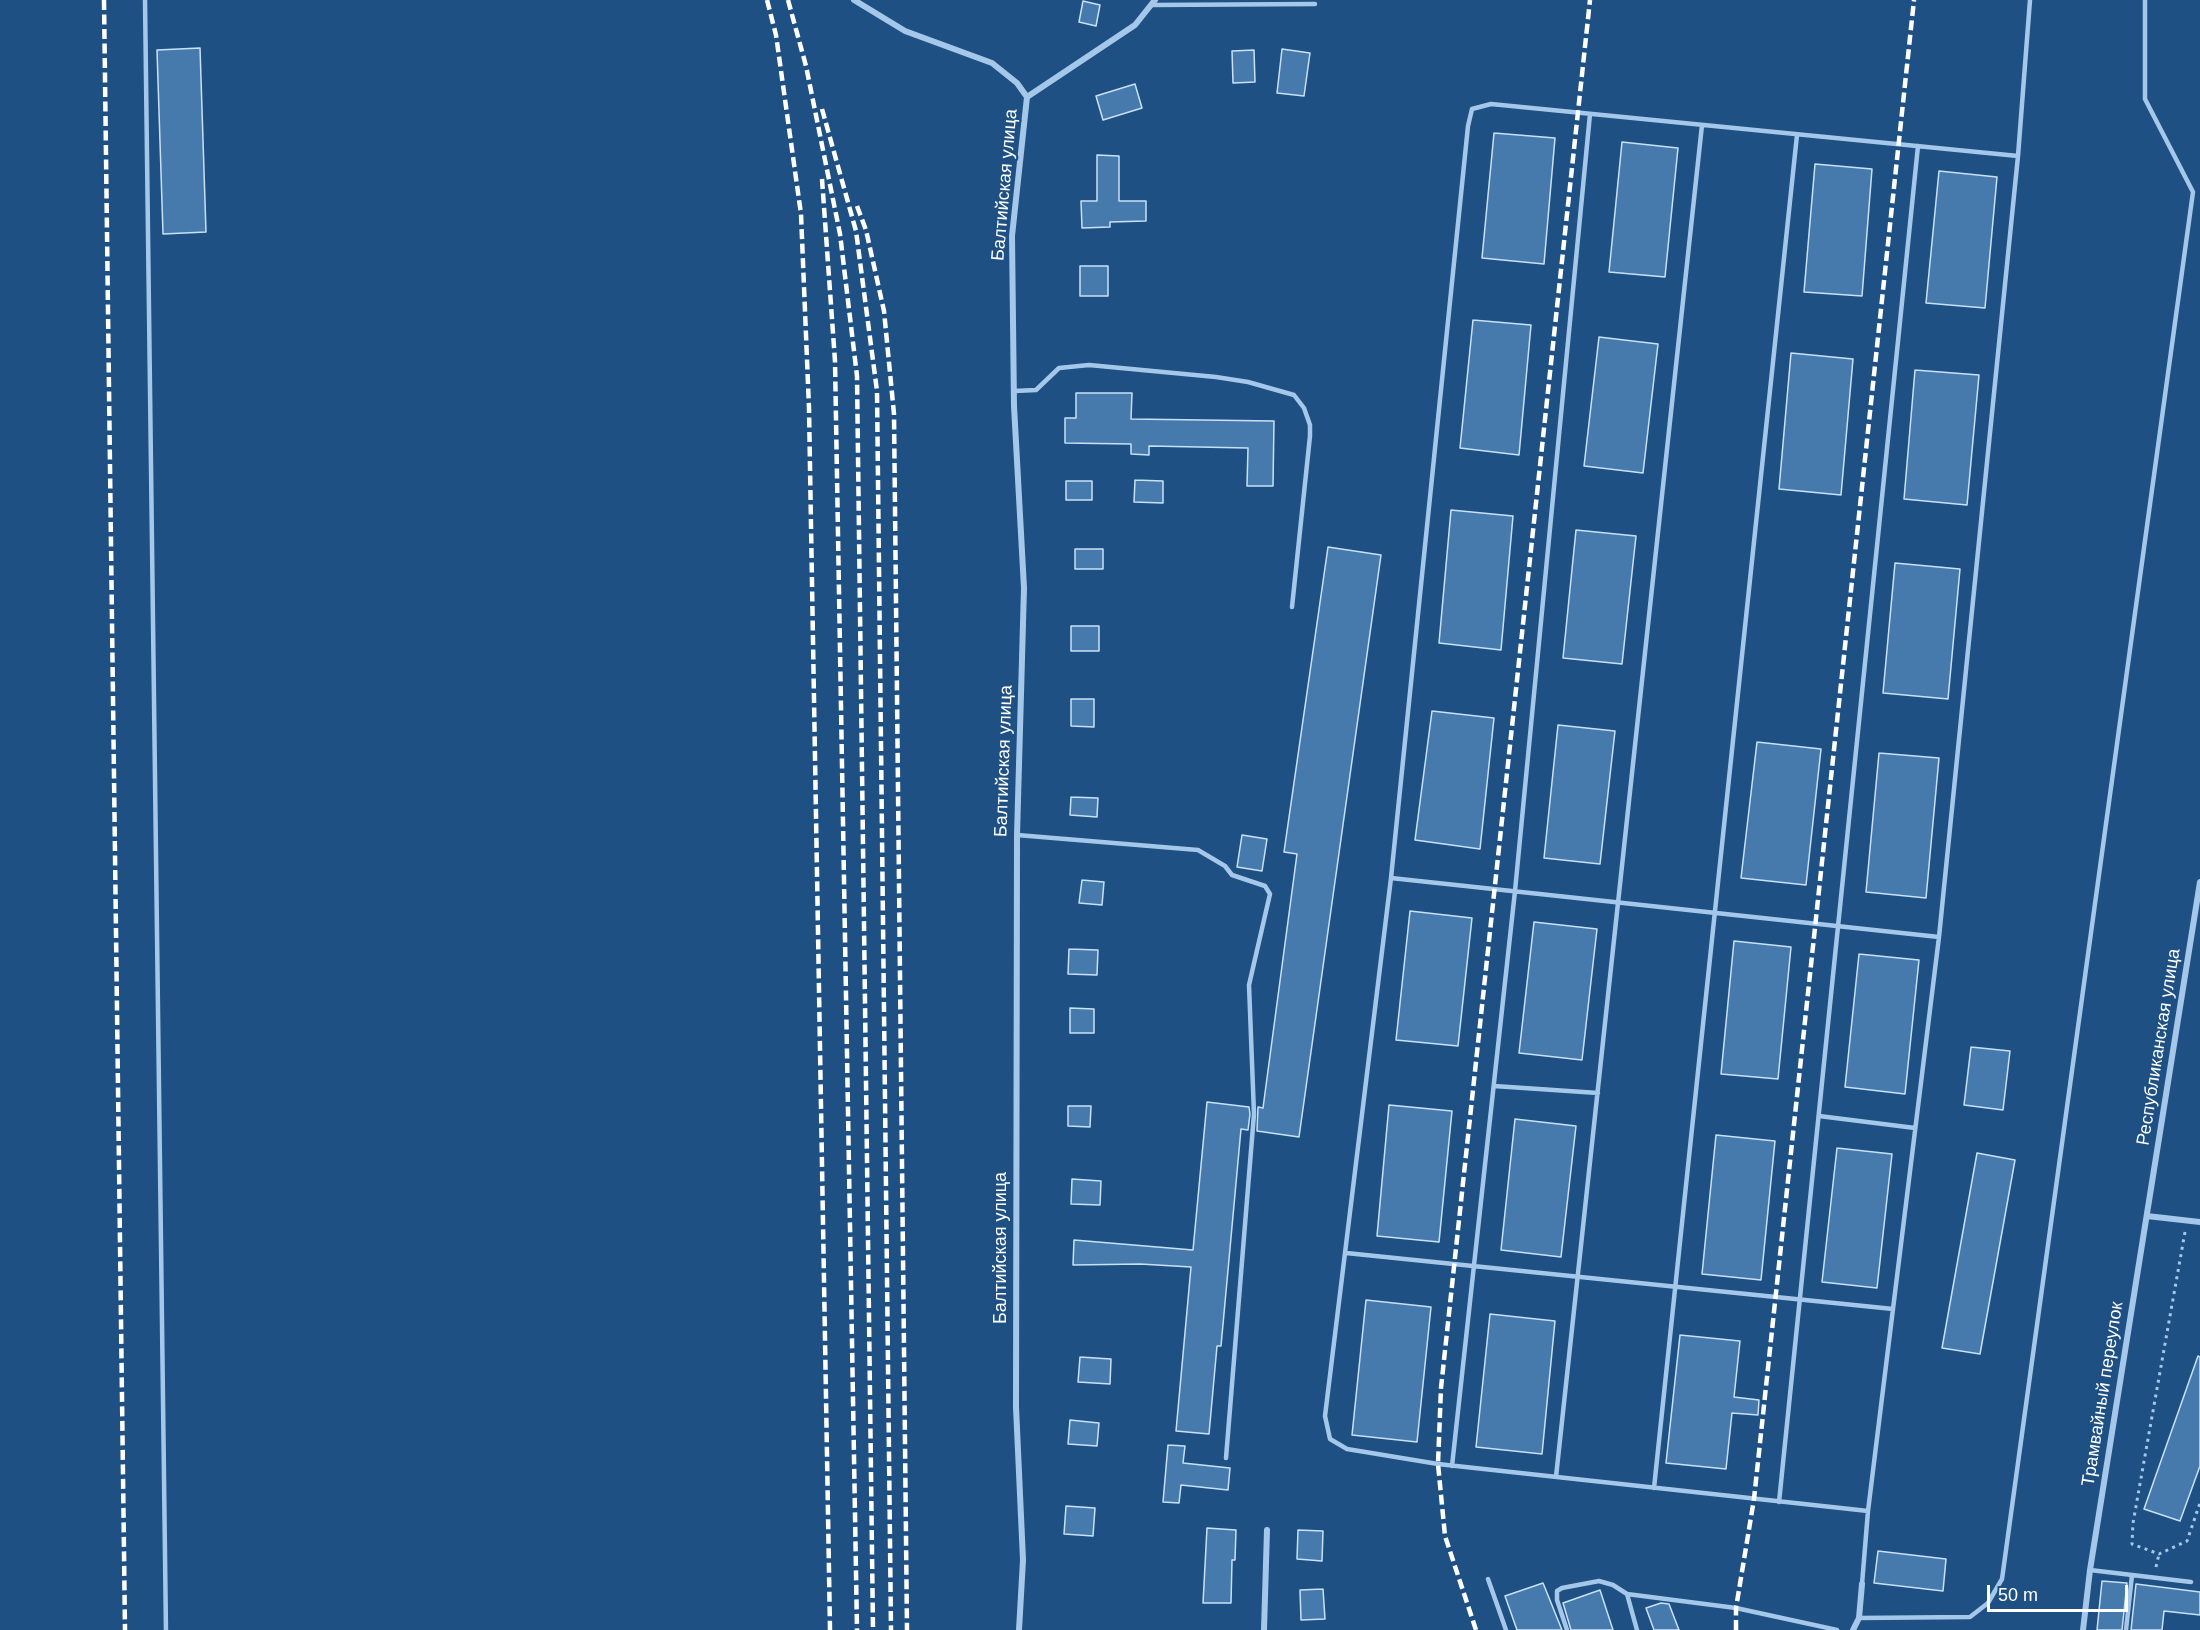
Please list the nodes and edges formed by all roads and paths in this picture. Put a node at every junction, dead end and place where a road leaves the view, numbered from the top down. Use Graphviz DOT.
graph roads {
  1 [pos="145,0"];
  2 [pos="854,0"];
  3 [pos="2030,0"];
  4 [pos="2145,0"];
  5 [pos="1153,3"];
  6 [pos="1315,4"];
  7 [pos="1027,97"];
  8 [pos="1590,114"];
  9 [pos="1702,125"];
  10 [pos="1797,135"];
  11 [pos="1918,146"];
  12 [pos="2018,156"];
  13 [pos="1014,391"];
  14 [pos="1292,607"];
  15 [pos="1017,834"];
  16 [pos="1390,878"];
  17 [pos="2200,882"];
  18 [pos="1515,891"];
  19 [pos="1619,903"];
  20 [pos="1714,913"];
  21 [pos="1839,926"];
  22 [pos="1939,937"];
  23 [pos="1494,1086"];
  24 [pos="1598,1093"];
  25 [pos="1819,1116"];
  26 [pos="1916,1128"];
  27 [pos="2147,1216"];
  28 [pos="2187,1218"];
  29 [pos="2200,1222"];
  30 [pos="1346,1253"];
  31 [pos="1474,1266"];
  32 [pos="1578,1277"];
  33 [pos="1676,1287"];
  34 [pos="1800,1299"];
  35 [pos="1893,1309"];
  36 [pos="1227,1458"];
  37 [pos="1452,1466"];
  38 [pos="1556,1478"];
  39 [pos="1654,1488"];
  40 [pos="1779,1502"];
  41 [pos="2200,1503"];
  42 [pos="1868,1511"];
  43 [pos="1267,1530"];
  44 [pos="2090,1570"];
  45 [pos="2132,1575"];
  46 [pos="1488,1579"];
  47 [pos="2191,1582"];
  48 [pos="1862,1584"];
  49 [pos="1627,1594"];
  50 [pos="1859,1618"];
  51 [pos="166,1630"];
  52 [pos="1019,1630"];
  53 [pos="1264,1630"];
  54 [pos="1506,1630"];
  55 [pos="1567,1630"];
  56 [pos="1637,1630"];
  57 [pos="1837,1630"];
  58 [pos="1853,1630"];
  59 [pos="2083,1630"];
  60 [pos="2126,1630"];
  1 -- 51 [label="lane"];
  2 -- 7 [label="street, Балтийская улица"];
  3 -- 12 [label="lane"];
  4 -- 50 [label="lane"];
  5 -- 6 [label="lane"];
  5 -- 7 [label="street"];
  7 -- 13 [label="street, Балтийская улица"];
  8 -- 9 [label="lane"];
  8 -- 16 [label="lane"];
  8 -- 18 [label="lane"];
  9 -- 10 [label="lane"];
  9 -- 19 [label="lane"];
  10 -- 11 [label="lane"];
  10 -- 20 [label="lane"];
  11 -- 12 [label="lane"];
  11 -- 21 [label="lane"];
  12 -- 22 [label="lane"];
  13 -- 14 [label="lane"];
  13 -- 15 [label="street, Балтийская улица"];
  15 -- 36 [label="lane"];
  15 -- 52 [label="street, Балтийская улица"];
  16 -- 18 [label="lane"];
  16 -- 30 [label="lane"];
  17 -- 27 [label="street, Республиканская улица"];
  18 -- 19 [label="lane"];
  18 -- 23 [label="lane"];
  19 -- 20 [label="lane"];
  19 -- 24 [label="lane"];
  20 -- 21 [label="lane"];
  20 -- 33 [label="lane"];
  21 -- 22 [label="lane"];
  21 -- 25 [label="lane"];
  22 -- 26 [label="lane"];
  23 -- 24 [label="lane"];
  23 -- 31 [label="lane"];
  24 -- 32 [label="lane"];
  25 -- 26 [label="lane"];
  25 -- 34 [label="lane"];
  26 -- 35 [label="lane"];
  27 -- 28 [label="street"];
  27 -- 44 [label="street, Трамвайный переулок"];
  28 -- 29 [label="street"];
  28 -- 41 [label="path"];
  30 -- 31 [label="lane"];
  30 -- 37 [label="lane"];
  31 -- 32 [label="lane"];
  31 -- 37 [label="lane"];
  32 -- 33 [label="lane"];
  32 -- 38 [label="lane"];
  33 -- 34 [label="lane"];
  33 -- 39 [label="lane"];
  34 -- 35 [label="lane"];
  34 -- 40 [label="lane"];
  35 -- 42 [label="lane"];
  37 -- 38 [label="lane"];
  38 -- 39 [label="lane"];
  39 -- 40 [label="lane"];
  40 -- 42 [label="lane"];
  42 -- 48 [label="lane"];
  43 -- 53 [label="street"];
  44 -- 45 [label="lane"];
  44 -- 59 [label="street, Трамвайный переулок"];
  45 -- 47 [label="lane"];
  45 -- 60 [label="lane"];
  46 -- 54 [label="lane"];
  48 -- 50 [label="street"];
  49 -- 55 [label="lane"];
  49 -- 56 [label="lane"];
  49 -- 57 [label="lane"];
  50 -- 58 [label="street"];
}
